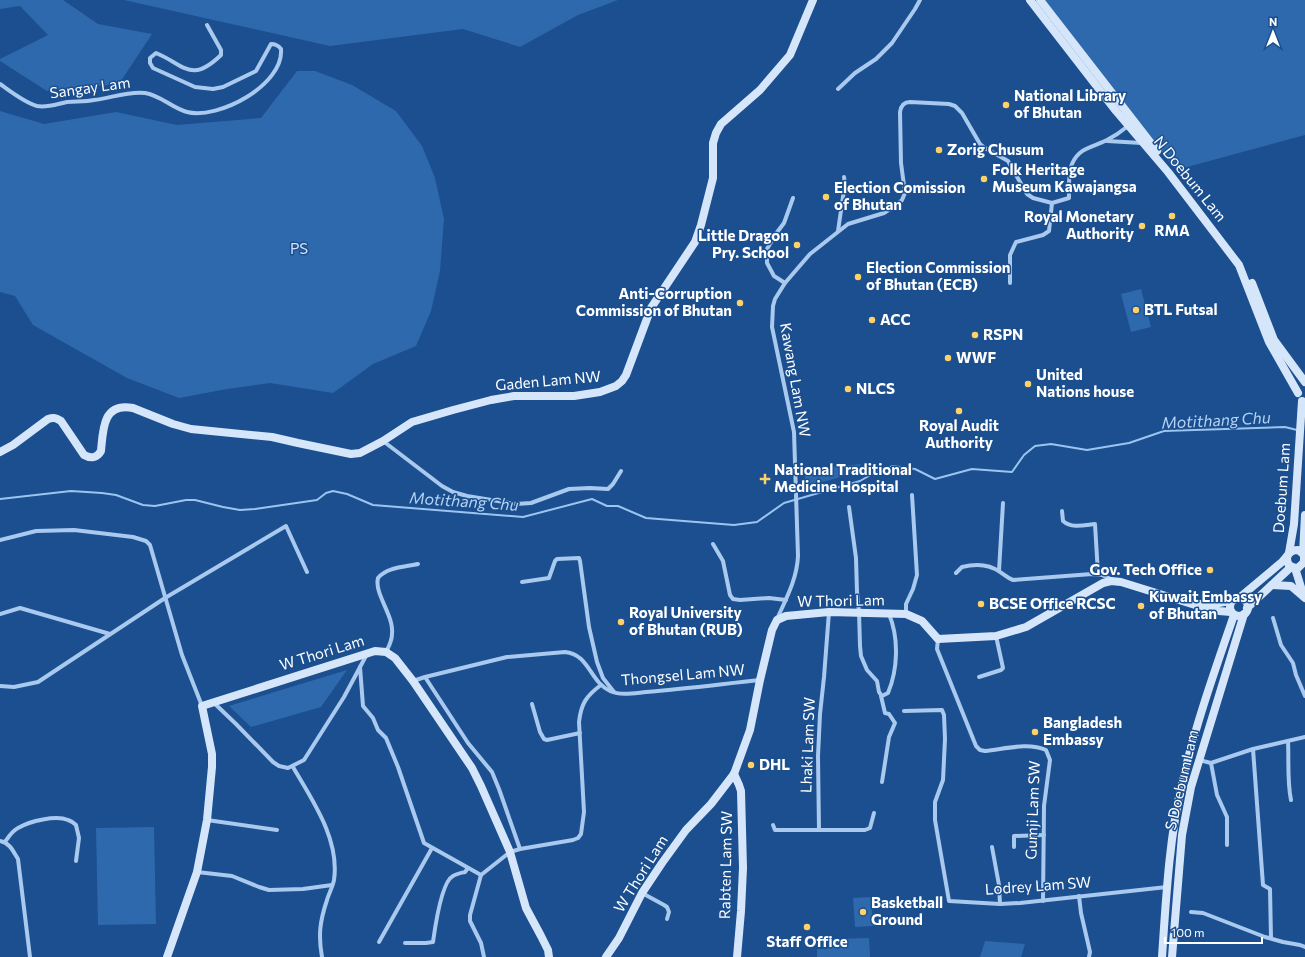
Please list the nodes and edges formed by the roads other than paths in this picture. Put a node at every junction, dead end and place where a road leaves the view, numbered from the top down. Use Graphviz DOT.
graph roads {
  1 [pos="813,0"];
  2 [pos="920,0"];
  3 [pos="1030,0"];
  4 [pos="1040,0"];
  5 [pos="207,25"];
  6 [pos="0,84"];
  7 [pos="838,89"];
  8 [pos="1131,124"];
  9 [pos="1106,140"];
  10 [pos="1147,142"];
  11 [pos="844,177"];
  12 [pos="793,198"];
  13 [pos="1052,202"];
  14 [pos="838,232"];
  15 [pos="785,282"];
  16 [pos="1010,283"];
  17 [pos="1305,382"];
  18 [pos="1298,393"];
  19 [pos="1304,402"];
  20 [pos="383,441"];
  21 [pos="0,452"];
  22 [pos="621,471"];
  23 [pos="912,495"];
  24 [pos="1003,503"];
  25 [pos="849,507"];
  26 [pos="1062,511"];
  27 [pos="1305,515"];
  28 [pos="0,540"];
  29 [pos="712,544"];
  30 [pos="1288,554"];
  31 [pos="1304,556"];
  32 [pos="418,564"];
  33 [pos="1293,567"];
  34 [pos="999,571"];
  35 [pos="307,572"];
  36 [pos="956,573"];
  37 [pos="1098,574"];
  38 [pos="522,582"];
  39 [pos="1115,582"];
  40 [pos="1272,585"];
  41 [pos="165,598"];
  42 [pos="1236,599"];
  43 [pos="1305,599"];
  44 [pos="786,600"];
  45 [pos="1192,604"];
  46 [pos="1246,611"];
  47 [pos="829,612"];
  48 [pos="859,612"];
  49 [pos="889,613"];
  50 [pos="1232,613"];
  51 [pos="0,614"];
  52 [pos="906,614"];
  53 [pos="1273,618"];
  54 [pos="777,620"];
  55 [pos="110,634"];
  56 [pos="996,636"];
  57 [pos="938,639"];
  58 [pos="368,652"];
  59 [pos="386,652"];
  60 [pos="360,667"];
  61 [pos="425,677"];
  62 [pos="979,677"];
  63 [pos="760,680"];
  64 [pos="414,681"];
  65 [pos="600,685"];
  66 [pos="0,686"];
  67 [pos="614,692"];
  68 [pos="881,696"];
  69 [pos="1305,696"];
  70 [pos="213,702"];
  71 [pos="532,704"];
  72 [pos="202,706"];
  73 [pos="904,711"];
  74 [pos="580,733"];
  75 [pos="1305,738"];
  76 [pos="1288,741"];
  77 [pos="1253,749"];
  78 [pos="1198,760"];
  79 [pos="1211,763"];
  80 [pos="293,766"];
  81 [pos="734,774"];
  82 [pos="882,782"];
  83 [pos="1291,800"];
  84 [pos="874,813"];
  85 [pos="207,820"];
  86 [pos="773,825"];
  87 [pos="277,830"];
  88 [pos="819,830"];
  89 [pos="1044,835"];
  90 [pos="2,841"];
  91 [pos="1227,845"];
  92 [pos="992,847"];
  93 [pos="1014,847"];
  94 [pos="432,848"];
  95 [pos="520,849"];
  96 [pos="510,852"];
  97 [pos="76,862"];
  98 [pos="468,868"];
  99 [pos="197,872"];
  100 [pos="481,875"];
  101 [pos="332,885"];
  102 [pos="1168,887"];
  103 [pos="642,894"];
  104 [pos="1079,896"];
  105 [pos="1043,901"];
  106 [pos="1000,904"];
  107 [pos="1191,912"];
  108 [pos="667,919"];
  109 [pos="1271,938"];
  110 [pos="379,942"];
  111 [pos="405,943"];
  112 [pos="1305,947"];
  113 [pos="30,957"];
  114 [pos="167,957"];
  115 [pos="322,957"];
  116 [pos="484,957"];
  117 [pos="549,957"];
  118 [pos="606,957"];
  119 [pos="736,957"];
  120 [pos="1089,957"];
  121 [pos="1162,957"];
  122 [pos="1172,957"];
  1 -- 20 [label="main road, Gaden Lam NW"];
  2 -- 7 [label="street"];
  3 -- 8 [label="main road, N Doebum Lam"];
  4 -- 8 [label="main road, N Doebum Lam"];
  5 -- 6 [label="street, Sangay Lam"];
  8 -- 9 [label="street"];
  8 -- 10 [label="main road, N Doebum Lam"];
  9 -- 10 [label="street"];
  9 -- 13 [label="street"];
  10 -- 17 [label="main road, N Doebum Lam"];
  10 -- 18 [label="main road, N Doebum Lam"];
  11 -- 14 [label="street"];
  12 -- 15 [label="street"];
  13 -- 14 [label="street, Kawang Lam NW"];
  13 -- 16 [label="street"];
  14 -- 15 [label="street, Kawang Lam NW"];
  15 -- 44 [label="street, Kawang Lam NW"];
  17 -- 18 [label="main road"];
  18 -- 19 [label="main road, N Doebum Lam"];
  19 -- 30 [label="main road, Doebum Lam"];
  20 -- 21 [label="main road, Gaden Lam NW"];
  20 -- 22 [label="street"];
  23 -- 52 [label="street"];
  24 -- 34 [label="street"];
  25 -- 48 [label="street"];
  26 -- 37 [label="street"];
  27 -- 31 [label="main road, Doebum Lam"];
  28 -- 41 [label="street"];
  29 -- 44 [label="street"];
  30 -- 31 [label="main road"];
  30 -- 33 [label="main road"];
  30 -- 42 [label="main road, Doebum Lam"];
  31 -- 33 [label="main road"];
  32 -- 59 [label="street"];
  33 -- 40 [label="main road"];
  33 -- 43 [label="main road"];
  34 -- 36 [label="street"];
  34 -- 37 [label="street"];
  35 -- 41 [label="street"];
  37 -- 39 [label="street"];
  38 -- 67 [label="street"];
  39 -- 45 [label="main road"];
  39 -- 56 [label="main road"];
  40 -- 43 [label="main road"];
  40 -- 46 [label="main road"];
  41 -- 55 [label="street"];
  41 -- 72 [label="street"];
  42 -- 45 [label="main road"];
  42 -- 46 [label="main road"];
  42 -- 50 [label="main road"];
  44 -- 54 [label="street, Kawang Lam NW"];
  45 -- 50 [label="main road"];
  46 -- 50 [label="main road"];
  46 -- 78 [label="main road, S Doebum Lam"];
  47 -- 48 [label="main road, W Thori Lam"];
  47 -- 54 [label="main road, W Thori Lam"];
  47 -- 88 [label="street, Lhaki Lam SW"];
  48 -- 49 [label="main road, W Thori Lam"];
  48 -- 68 [label="street"];
  49 -- 52 [label="main road, W Thori Lam"];
  49 -- 68 [label="street"];
  50 -- 102 [label="main road, S Doebum Lam"];
  51 -- 55 [label="street"];
  52 -- 57 [label="main road, W Thori Lam"];
  53 -- 69 [label="street"];
  54 -- 63 [label="main road, W Thori Lam"];
  55 -- 66 [label="street"];
  56 -- 57 [label="main road"];
  56 -- 62 [label="street"];
  57 -- 89 [label="street, Gumji Lam SW"];
  58 -- 59 [label="main road, W Thori Lam"];
  58 -- 60 [label="street"];
  58 -- 70 [label="main road, W Thori Lam"];
  59 -- 64 [label="main road, W Thori Lam"];
  60 -- 80 [label="street"];
  60 -- 94 [label="street"];
  61 -- 64 [label="street, Thongsel Lam NW"];
  61 -- 65 [label="street, Thongsel Lam NW"];
  61 -- 95 [label="street"];
  63 -- 67 [label="street, Thongsel Lam NW"];
  63 -- 81 [label="main road, W Thori Lam"];
  64 -- 96 [label="main road, W Thori Lam"];
  65 -- 67 [label="street, Thongsel Lam NW"];
  65 -- 74 [label="street"];
  68 -- 82 [label="street"];
  70 -- 72 [label="main road, W Thori Lam"];
  70 -- 80 [label="street"];
  71 -- 74 [label="street"];
  72 -- 85 [label="main road"];
  73 -- 106 [label="street, Lodrey Lam SW"];
  74 -- 95 [label="street"];
  75 -- 76 [label="street"];
  76 -- 77 [label="street"];
  76 -- 83 [label="street"];
  77 -- 79 [label="street"];
  77 -- 109 [label="street"];
  78 -- 79 [label="street"];
  78 -- 122 [label="main road, S Doebum Lam"];
  79 -- 91 [label="street"];
  80 -- 101 [label="street"];
  81 -- 103 [label="main road, W Thori Lam"];
  81 -- 119 [label="main road, Rabten Lam SW"];
  84 -- 88 [label="street"];
  85 -- 87 [label="street"];
  85 -- 99 [label="main road"];
  86 -- 88 [label="street"];
  89 -- 93 [label="street"];
  89 -- 105 [label="street, Gumji Lam SW"];
  90 -- 97 [label="street"];
  90 -- 113 [label="street"];
  92 -- 106 [label="street"];
  94 -- 98 [label="street"];
  94 -- 110 [label="street"];
  95 -- 96 [label="street"];
  96 -- 100 [label="street"];
  96 -- 117 [label="main road, W Thori Lam"];
  98 -- 100 [label="street"];
  98 -- 111 [label="street"];
  99 -- 101 [label="street"];
  99 -- 114 [label="main road"];
  100 -- 116 [label="street"];
  101 -- 115 [label="street"];
  102 -- 104 [label="street, Lodrey Lam SW"];
  102 -- 121 [label="main road, S Doebum Lam"];
  103 -- 108 [label="street"];
  103 -- 118 [label="main road, W Thori Lam"];
  104 -- 105 [label="street, Lodrey Lam SW"];
  104 -- 120 [label="street"];
  105 -- 106 [label="street, Lodrey Lam SW"];
  107 -- 109 [label="street"];
  109 -- 112 [label="street"];
}
